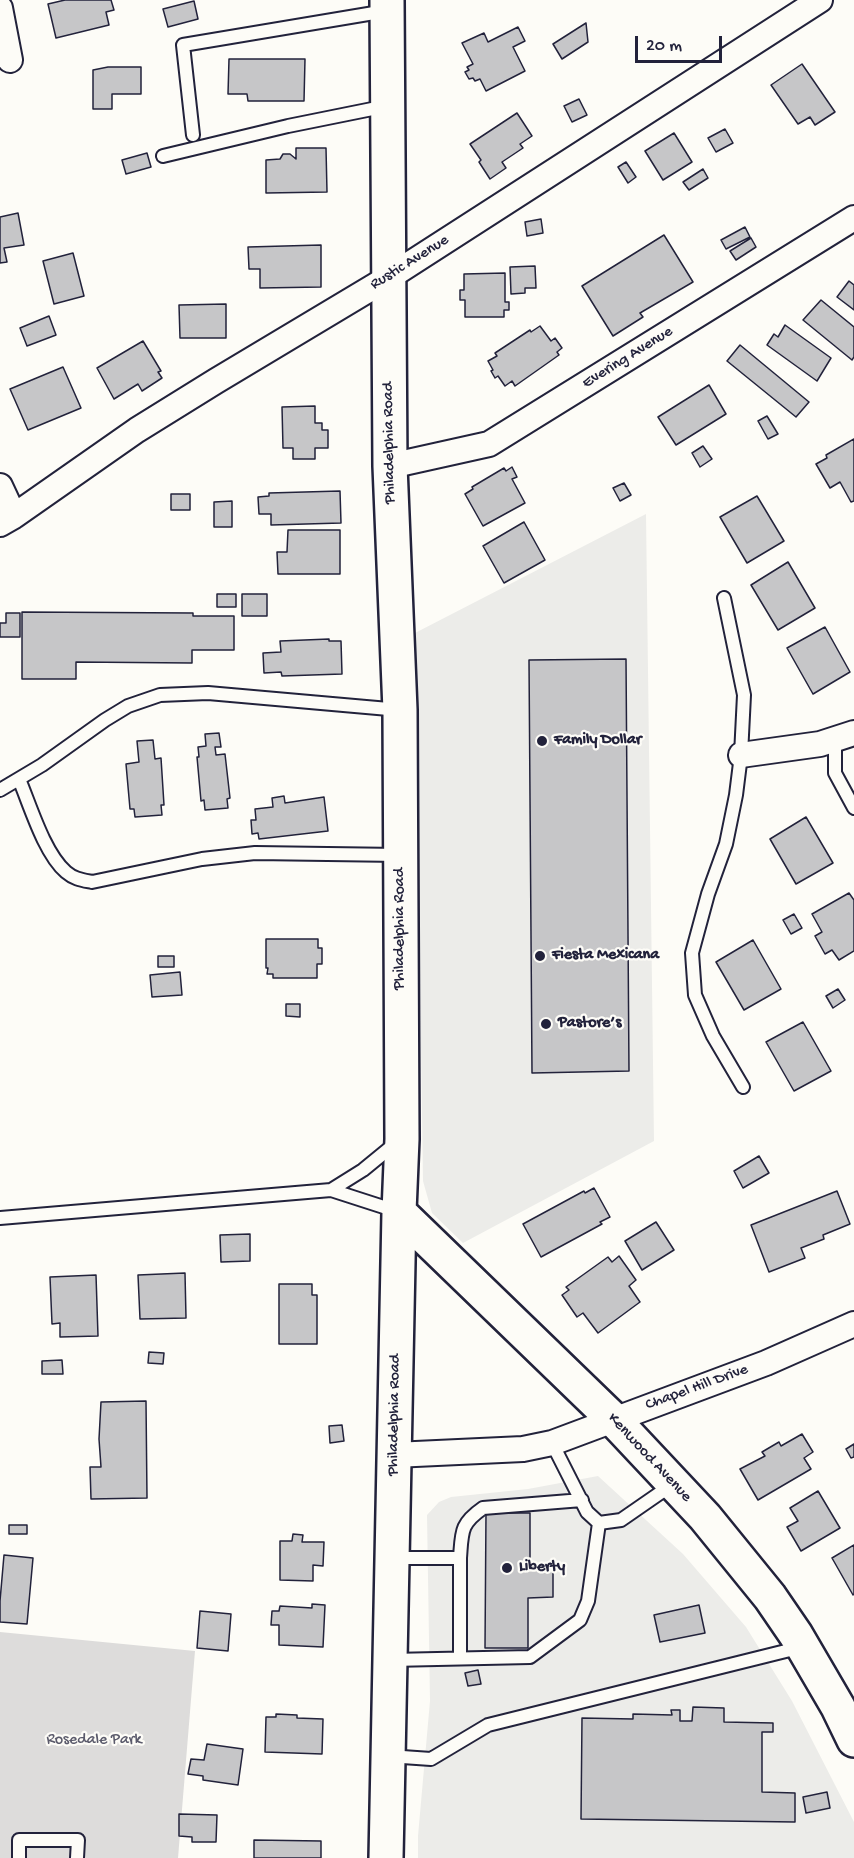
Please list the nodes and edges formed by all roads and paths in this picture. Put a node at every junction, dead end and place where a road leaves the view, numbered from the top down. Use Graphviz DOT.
graph roads {
  1 [pos="820,0"];
  2 [pos="387,5"];
  3 [pos="0,8"];
  4 [pos="10,60"];
  5 [pos="387,106"];
  6 [pos="193,135"];
  7 [pos="163,156"];
  8 [pos="854,218"];
  9 [pos="388,278"];
  10 [pos="390,466"];
  11 [pos="0,486"];
  12 [pos="7,520"];
  13 [pos="724,598"];
  14 [pos="400,710"];
  15 [pos="844,736"];
  16 [pos="741,754"];
  17 [pos="19,778"];
  18 [pos="0,790"];
  19 [pos="854,808"];
  20 [pos="401,855"];
  21 [pos="743,1087"];
  22 [pos="402,1139"];
  23 [pos="331,1190"];
  24 [pos="399,1212"];
  25 [pos="0,1218"];
  26 [pos="854,1324"];
  27 [pos="613,1419"];
  28 [pos="552,1443"];
  29 [pos="394,1455"];
  30 [pos="674,1484"];
  31 [pos="582,1500"];
  32 [pos="599,1523"];
  33 [pos="392,1558"];
  34 [pos="460,1558"];
  35 [pos="803,1647"];
  36 [pos="460,1658"];
  37 [pos="390,1660"];
  38 [pos="851,1725"];
  39 [pos="388,1756"];
  40 [pos="19,1858"];
  41 [pos="77,1858"];
  42 [pos="386,1858"];
  1 -- 9 [label="street, Rustic Avenue"];
  2 -- 5 [label="main road, Philadelphia Road"];
  2 -- 6 [label="lane"];
  3 -- 4 [label="street"];
  5 -- 7 [label="lane"];
  5 -- 9 [label="main road, Philadelphia Road"];
  8 -- 10 [label="street, Evering Avenue"];
  9 -- 10 [label="main road, Philadelphia Road"];
  9 -- 12 [label="street, Rustic Avenue"];
  10 -- 14 [label="main road, Philadelphia Road"];
  11 -- 12 [label="street"];
  13 -- 16 [label="lane"];
  14 -- 17 [label="lane"];
  14 -- 20 [label="main road, Philadelphia Road"];
  15 -- 16 [label="street"];
  15 -- 19 [label="lane"];
  16 -- 21 [label="lane"];
  17 -- 18 [label="lane"];
  17 -- 20 [label="lane"];
  20 -- 22 [label="main road, Philadelphia Road"];
  22 -- 23 [label="lane"];
  22 -- 24 [label="main road, Philadelphia Road"];
  23 -- 24 [label="lane"];
  23 -- 25 [label="lane"];
  24 -- 27 [label="main road, Kenwood Avenue"];
  24 -- 29 [label="main road, Philadelphia Road"];
  26 -- 27 [label="street, Chapel Hill Drive"];
  27 -- 28 [label="street, Chapel Hill Drive"];
  27 -- 30 [label="main road, Kenwood Avenue"];
  28 -- 29 [label="street, Chapel Hill Drive"];
  28 -- 31 [label="lane"];
  29 -- 33 [label="main road, Philadelphia Road"];
  30 -- 32 [label="lane"];
  30 -- 35 [label="main road, Kenwood Avenue"];
  31 -- 32 [label="lane"];
  31 -- 34 [label="lane"];
  32 -- 36 [label="lane"];
  33 -- 34 [label="lane"];
  33 -- 37 [label="main road, Philadelphia Road"];
  34 -- 36 [label="lane"];
  35 -- 38 [label="main road, Kenwood Avenue"];
  35 -- 39 [label="lane"];
  36 -- 37 [label="lane"];
  37 -- 39 [label="main road, Philadelphia Road"];
  39 -- 42 [label="main road, Philadelphia Road"];
  40 -- 41 [label="lane"];
}
